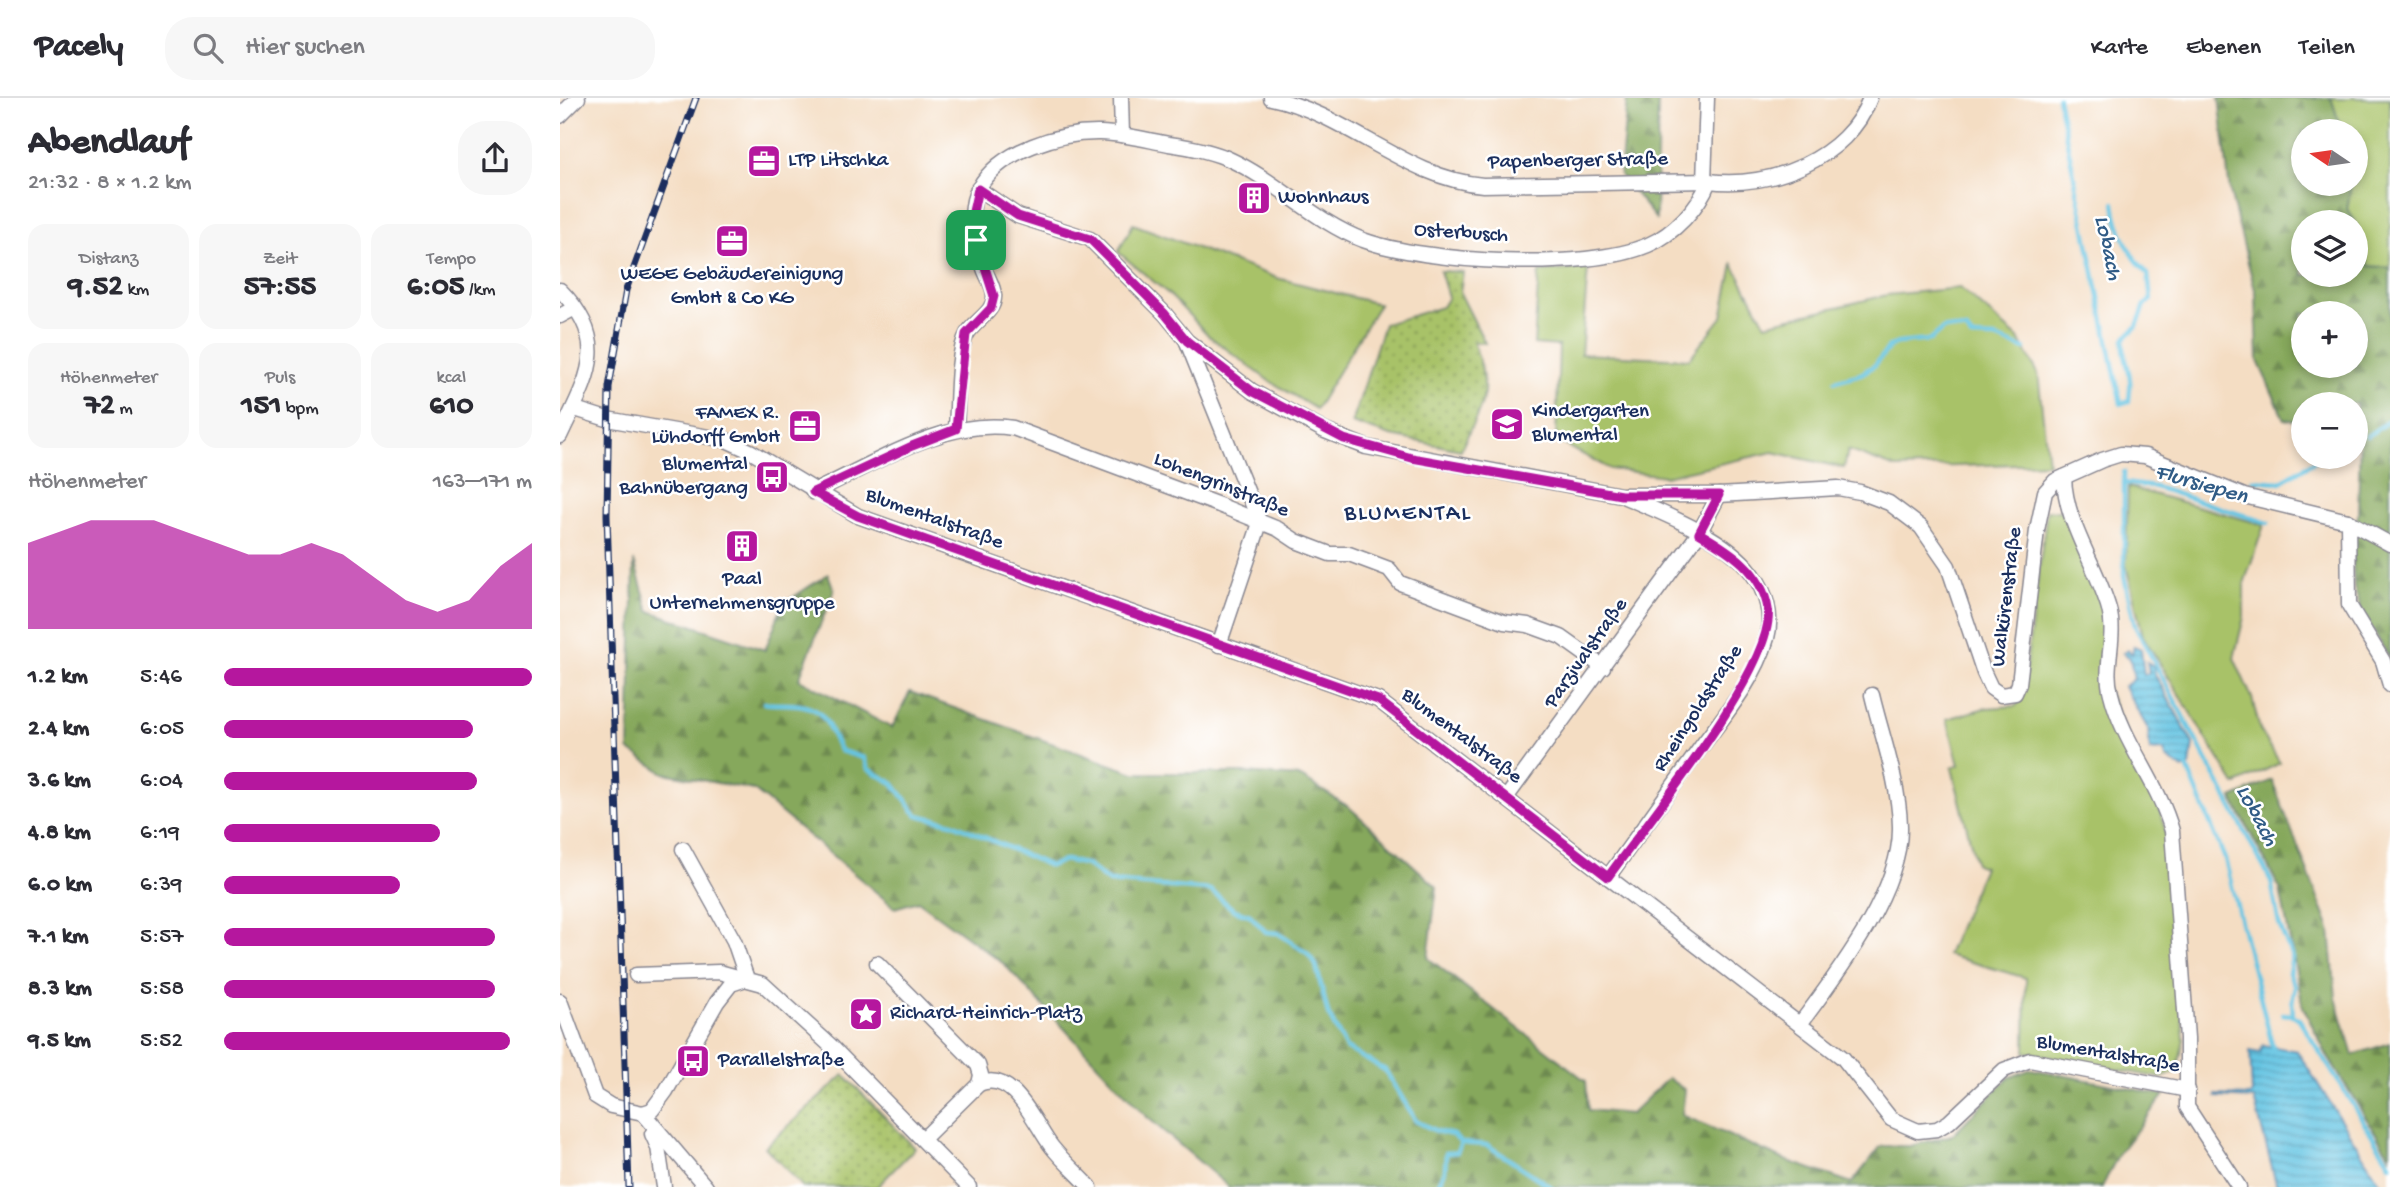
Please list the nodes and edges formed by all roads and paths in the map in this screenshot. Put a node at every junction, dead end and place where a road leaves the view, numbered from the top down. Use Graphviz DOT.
graph roads {
  1 [pos="578,98"];
  2 [pos="1121,98"];
  3 [pos="1271,98"];
  4 [pos="1707,98"];
  5 [pos="1870,98"];
  6 [pos="560,116"];
  7 [pos="1122,135"];
  8 [pos="1706,181"];
  9 [pos="978,189"];
  10 [pos="560,290"];
  11 [pos="575,308"];
  12 [pos="560,316"];
  13 [pos="1187,341"];
  14 [pos="575,409"];
  15 [pos="956,429"];
  16 [pos="560,436"];
  17 [pos="2064,477"];
  18 [pos="813,492"];
  19 [pos="1621,495"];
  20 [pos="1719,495"];
  21 [pos="2348,521"];
  22 [pos="1260,523"];
  23 [pos="1699,533"];
  24 [pos="2390,544"];
  25 [pos="1219,645"];
  26 [pos="1603,667"];
  27 [pos="2390,685"];
  28 [pos="1872,695"];
  29 [pos="1506,798"];
  30 [pos="683,849"];
  31 [pos="1608,877"];
  32 [pos="877,963"];
  33 [pos="636,975"];
  34 [pos="747,979"];
  35 [pos="560,1001"];
  36 [pos="1800,1024"];
  37 [pos="979,1084"];
  38 [pos="2188,1090"];
  39 [pos="643,1113"];
  40 [pos="923,1139"];
  41 [pos="664,1187"];
  42 [pos="706,1187"];
  43 [pos="969,1187"];
  44 [pos="1090,1187"];
  45 [pos="2239,1187"];
  1 -- 6 [label="street"];
  2 -- 7 [label="street"];
  3 -- 8 [label="street, Papenberger Straße"];
  4 -- 8 [label="street"];
  5 -- 8 [label="street, Papenberger Straße"];
  7 -- 8 [label="street, Osterbusch"];
  7 -- 9 [label="street, Osterbusch"];
  9 -- 13 [label="street, Walkürenstraße"];
  9 -- 15 [label="street"];
  10 -- 11 [label="street"];
  11 -- 12 [label="street"];
  11 -- 14 [label="street"];
  13 -- 19 [label="street, Walkürenstraße"];
  13 -- 22 [label="street"];
  14 -- 16 [label="street"];
  14 -- 18 [label="street, Blumentalstraße"];
  15 -- 18 [label="street, Lohengrinstraße"];
  15 -- 22 [label="street, Lohengrinstraße"];
  17 -- 20 [label="street, Walkürenstraße"];
  17 -- 21 [label="street"];
  17 -- 38 [label="street"];
  18 -- 25 [label="street, Blumentalstraße"];
  19 -- 20 [label="street, Walkürenstraße"];
  19 -- 23 [label="street, Walkürenstraße"];
  20 -- 23 [label="street"];
  21 -- 24 [label="street"];
  21 -- 27 [label="street"];
  22 -- 25 [label="street"];
  22 -- 26 [label="street, Lohengrinstraße"];
  23 -- 26 [label="street, Parzivalstraße"];
  23 -- 31 [label="street, Rheingoldstraße"];
  25 -- 29 [label="street, Blumentalstraße"];
  26 -- 29 [label="street, Parzivalstraße"];
  28 -- 36 [label="street"];
  29 -- 31 [label="street, Blumentalstraße"];
  30 -- 34 [label="street"];
  31 -- 36 [label="street, Blumentalstraße"];
  32 -- 37 [label="street"];
  33 -- 34 [label="street"];
  34 -- 39 [label="street"];
  34 -- 40 [label="street"];
  35 -- 39 [label="street"];
  36 -- 38 [label="street, Blumentalstraße"];
  37 -- 40 [label="street"];
  37 -- 44 [label="street"];
  38 -- 45 [label="street"];
  39 -- 41 [label="street"];
  39 -- 42 [label="street"];
  40 -- 43 [label="street"];
}
